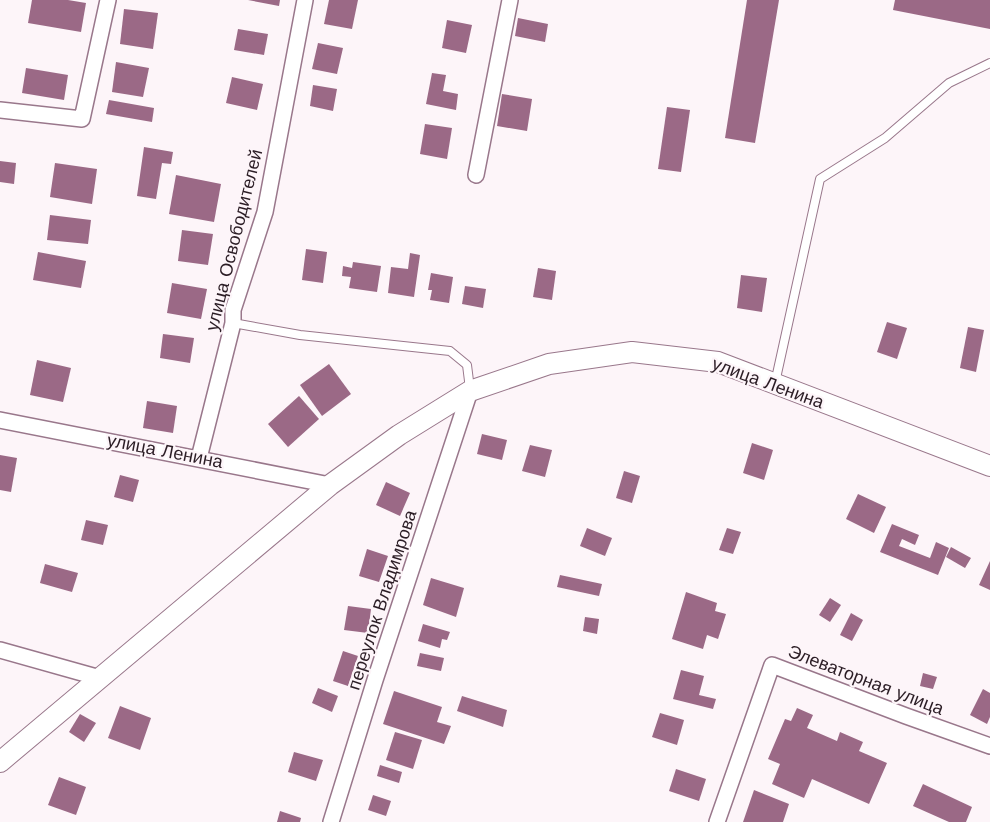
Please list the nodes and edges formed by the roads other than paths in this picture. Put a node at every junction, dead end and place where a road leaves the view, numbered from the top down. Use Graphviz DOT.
graph roads {
  1 [pos="108,0"];
  2 [pos="305,0"];
  3 [pos="510,0"];
  4 [pos="990,63"];
  5 [pos="0,110"];
  6 [pos="476,175"];
  7 [pos="233,323"];
  8 [pos="775,383"];
  9 [pos="470,391"];
  10 [pos="0,420"];
  11 [pos="199,458"];
  12 [pos="990,466"];
  13 [pos="330,485"];
  14 [pos="0,650"];
  15 [pos="100,678"];
  16 [pos="990,746"];
  17 [pos="0,762"];
  18 [pos="331,822"];
  19 [pos="717,822"];
  1 -- 5 [label="street"];
  2 -- 7 [label="street, улица Освободителей"];
  3 -- 6 [label="street"];
  4 -- 8 [label="lane"];
  7 -- 9 [label="lane"];
  7 -- 11 [label="street, улица Освободителей"];
  8 -- 9 [label="main road, улица Ленина"];
  8 -- 12 [label="main road, улица Ленина"];
  9 -- 13 [label="main road, улица Ленина"];
  9 -- 18 [label="street, переулок Владимрова"];
  10 -- 11 [label="street, улица Ленина"];
  11 -- 13 [label="street, улица Ленина"];
  13 -- 15 [label="main road, улица Ленина"];
  14 -- 15 [label="street"];
  15 -- 17 [label="main road, улица Ленина"];
  16 -- 19 [label="street, Элеваторная улица"];
}
